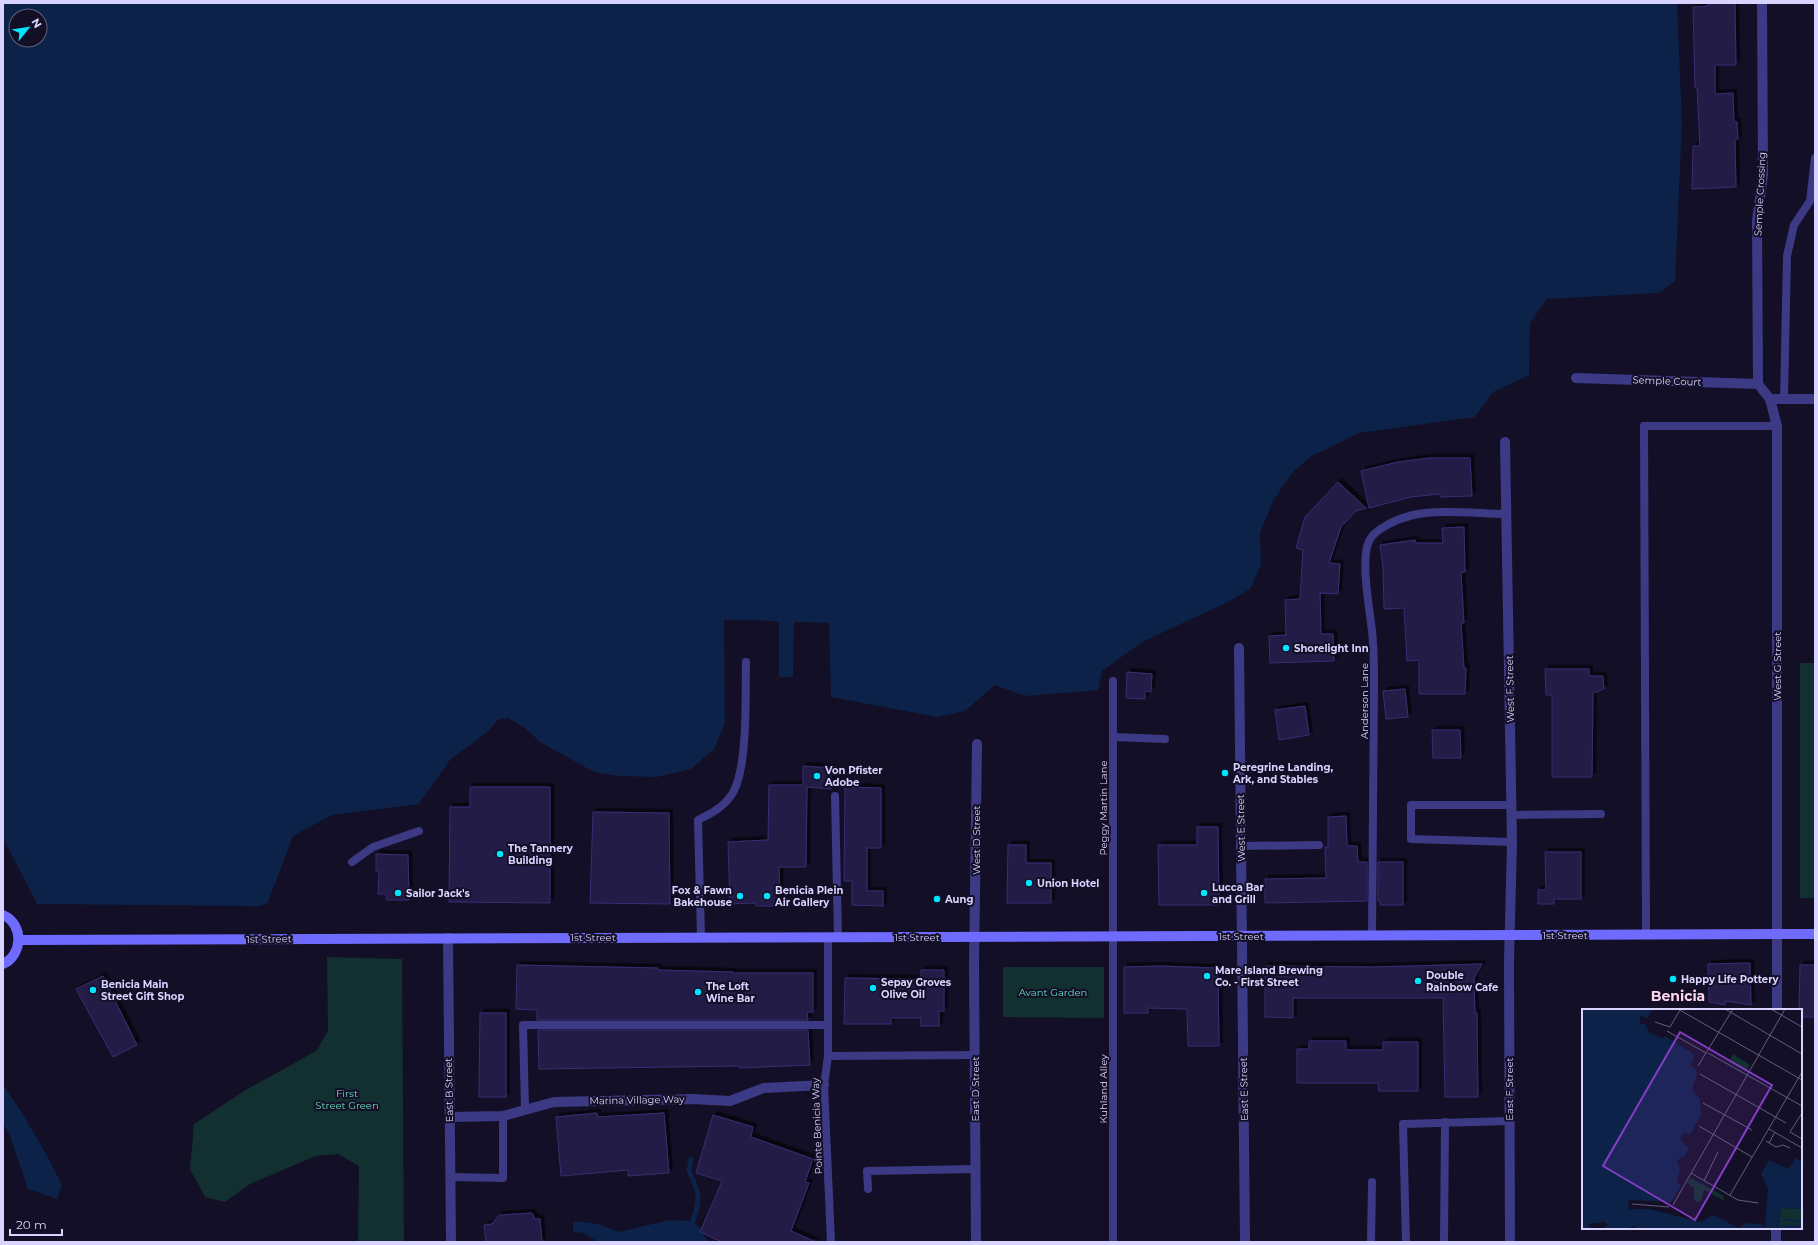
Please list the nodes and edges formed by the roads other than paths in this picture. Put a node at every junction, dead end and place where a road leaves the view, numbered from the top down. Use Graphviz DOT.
graph roads {
  1 [pos="1762,3"];
  2 [pos="1815,158"];
  3 [pos="1576,378"];
  4 [pos="1758,384"];
  5 [pos="1784,398"];
  6 [pos="1815,398"];
  7 [pos="1770,399"];
  8 [pos="1777,426"];
  9 [pos="1505,442"];
  10 [pos="1507,514"];
  11 [pos="1239,648"];
  12 [pos="746,662"];
  13 [pos="1113,680"];
  14 [pos="1113,737"];
  15 [pos="1165,738"];
  16 [pos="977,744"];
  17 [pos="835,796"];
  18 [pos="1511,810"];
  19 [pos="1601,814"];
  20 [pos="419,832"];
  21 [pos="1512,842"];
  22 [pos="1320,845"];
  23 [pos="1241,846"];
  24 [pos="352,862"];
  25 [pos="3,915"];
  26 [pos="1777,934"];
  27 [pos="1815,934"];
  28 [pos="1646,935"];
  29 [pos="975,936"];
  30 [pos="1113,936"];
  31 [pos="1243,936"];
  32 [pos="1372,936"];
  33 [pos="1511,936"];
  34 [pos="701,937"];
  35 [pos="833,937"];
  36 [pos="448,938"];
  37 [pos="19,940"];
  38 [pos="3,964"];
  39 [pos="1777,1009"];
  40 [pos="828,1025"];
  41 [pos="975,1055"];
  42 [pos="828,1056"];
  43 [pos="824,1085"];
  44 [pos="525,1109"];
  45 [pos="503,1116"];
  46 [pos="450,1117"];
  47 [pos="1509,1121"];
  48 [pos="1445,1122"];
  49 [pos="976,1169"];
  50 [pos="450,1177"];
  51 [pos="1372,1182"];
  52 [pos="868,1189"];
  53 [pos="1776,1229"];
  54 [pos="451,1242"];
  55 [pos="831,1242"];
  56 [pos="976,1242"];
  57 [pos="1113,1242"];
  58 [pos="1245,1242"];
  59 [pos="1371,1242"];
  60 [pos="1406,1242"];
  61 [pos="1444,1242"];
  62 [pos="1510,1242"];
  63 [pos="1776,1242"];
  1 -- 4 [label="street, Semple Crossing"];
  2 -- 5 [label="lane"];
  3 -- 4 [label="street, Semple Court"];
  4 -- 7 [label="street"];
  5 -- 6 [label="street"];
  5 -- 7 [label="street"];
  7 -- 8 [label="street, West G Street"];
  8 -- 26 [label="street, West G Street"];
  8 -- 28 [label="lane"];
  9 -- 10 [label="street, West F Street"];
  10 -- 18 [label="street, West F Street"];
  10 -- 32 [label="lane, Anderson Lane"];
  11 -- 23 [label="street, West E Street"];
  12 -- 34 [label="lane"];
  13 -- 14 [label="lane, Peggy Martin Lane"];
  14 -- 15 [label="lane"];
  14 -- 30 [label="lane, Peggy Martin Lane"];
  16 -- 29 [label="street, West D Street"];
  17 -- 35 [label="lane, Pointe Benicia Way"];
  18 -- 19 [label="lane"];
  18 -- 21 [label="street, West F Street"];
  18 -- 21 [label="lane"];
  20 -- 24 [label="lane"];
  21 -- 33 [label="street, West F Street"];
  22 -- 23 [label="lane"];
  23 -- 31 [label="street, West E Street"];
  25 -- 37 [label="main road"];
  26 -- 27 [label="main road, 1st Street"];
  26 -- 28 [label="main road, 1st Street"];
  26 -- 39 [label="street, West G Street"];
  28 -- 33 [label="main road, 1st Street"];
  29 -- 30 [label="main road, 1st Street"];
  29 -- 35 [label="main road, 1st Street"];
  29 -- 41 [label="street, East D Street"];
  30 -- 31 [label="main road, 1st Street"];
  30 -- 57 [label="lane, Kuhland Alley"];
  31 -- 32 [label="main road, 1st Street"];
  31 -- 58 [label="street, East E Street"];
  32 -- 33 [label="main road, 1st Street"];
  33 -- 47 [label="street, East F Street"];
  34 -- 35 [label="main road, 1st Street"];
  34 -- 36 [label="main road, 1st Street"];
  35 -- 40 [label="lane, Pointe Benicia Way"];
  36 -- 37 [label="main road, 1st Street"];
  36 -- 46 [label="street, East B Street"];
  37 -- 38 [label="main road"];
  40 -- 42 [label="lane, Pointe Benicia Way"];
  40 -- 44 [label="lane"];
  41 -- 42 [label="lane"];
  41 -- 49 [label="street, East D Street"];
  42 -- 43 [label="lane, Pointe Benicia Way"];
  43 -- 44 [label="street, Marina Village Way"];
  43 -- 55 [label="lane, Pointe Benicia Way"];
  44 -- 45 [label="street, Marina Village Way"];
  45 -- 46 [label="street, Marina Village Way"];
  45 -- 50 [label="lane"];
  46 -- 50 [label="street, East B Street"];
  47 -- 48 [label="lane"];
  47 -- 62 [label="street, East F Street"];
  48 -- 60 [label="lane"];
  48 -- 61 [label="lane"];
  49 -- 52 [label="lane"];
  49 -- 56 [label="street, East D Street"];
  50 -- 54 [label="street, East B Street"];
  51 -- 59 [label="lane"];
  53 -- 63 [label="street"];
}
